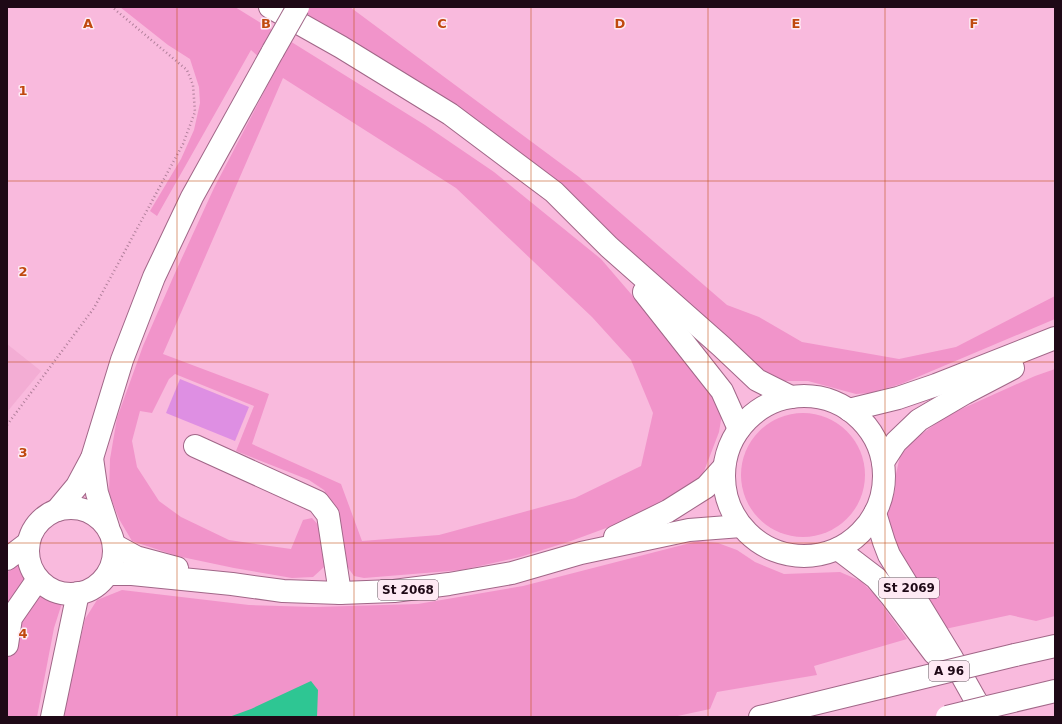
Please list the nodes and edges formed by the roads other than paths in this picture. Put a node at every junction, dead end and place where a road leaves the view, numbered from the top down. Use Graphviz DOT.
graph roads {
  1 [pos="270,7"];
  2 [pos="298,7"];
  3 [pos="608,247"];
  4 [pos="1055,338"];
  5 [pos="1055,350"];
  6 [pos="791,397"];
  7 [pos="849,410"];
  8 [pos="739,429"];
  9 [pos="195,446"];
  10 [pos="92,458"];
  11 [pos="883,462"];
  12 [pos="724,467"];
  13 [pos="57,510"];
  14 [pos="875,513"];
  15 [pos="741,526"];
  16 [pos="112,538"];
  17 [pos="28,543"];
  18 [pos="838,549"];
  19 [pos="581,553"];
  20 [pos="7,559"];
  21 [pos="108,574"];
  22 [pos="38,579"];
  23 [pos="232,584"];
  24 [pos="340,593"];
  25 [pos="78,594"];
  26 [pos="9,622"];
  27 [pos="7,645"];
  28 [pos="1055,646"];
  29 [pos="1046,693"];
  30 [pos="52,717"];
  31 [pos="760,717"];
  32 [pos="947,717"];
  33 [pos="970,717"];
  34 [pos="985,717"];
  1 -- 3 [label="main road"];
  2 -- 10 [label="main road, bridge"];
  3 -- 6 [label="main road"];
  3 -- 8 [label="main road"];
  4 -- 7 [label="main road"];
  5 -- 11 [label="main road"];
  6 -- 7 [label="main road"];
  6 -- 8 [label="main road"];
  7 -- 11 [label="main road"];
  8 -- 12 [label="main road"];
  9 -- 24 [label="main road"];
  10 -- 13 [label="main road"];
  10 -- 16 [label="main road"];
  11 -- 14 [label="main road"];
  12 -- 15 [label="main road"];
  12 -- 19 [label="main road, St 2068"];
  13 -- 16 [label="main road"];
  13 -- 17 [label="main road"];
  14 -- 18 [label="main road"];
  14 -- 34 [label="main road, St 2069"];
  15 -- 18 [label="main road"];
  15 -- 19 [label="main road, St 2068"];
  16 -- 21 [label="main road"];
  16 -- 23 [label="main road, St 2068"];
  17 -- 20 [label="main road"];
  17 -- 22 [label="main road"];
  18 -- 33 [label="main road, St 2069"];
  19 -- 24 [label="main road, St 2068"];
  21 -- 23 [label="main road, St 2068"];
  21 -- 25 [label="main road"];
  22 -- 25 [label="main road"];
  22 -- 26 [label="main road"];
  23 -- 24 [label="main road, St 2068"];
  25 -- 30 [label="main road"];
  26 -- 27 [label="main road"];
  28 -- 31 [label="main road, A 96, bridge"];
  29 -- 32 [label="main road, bridge"];
}
